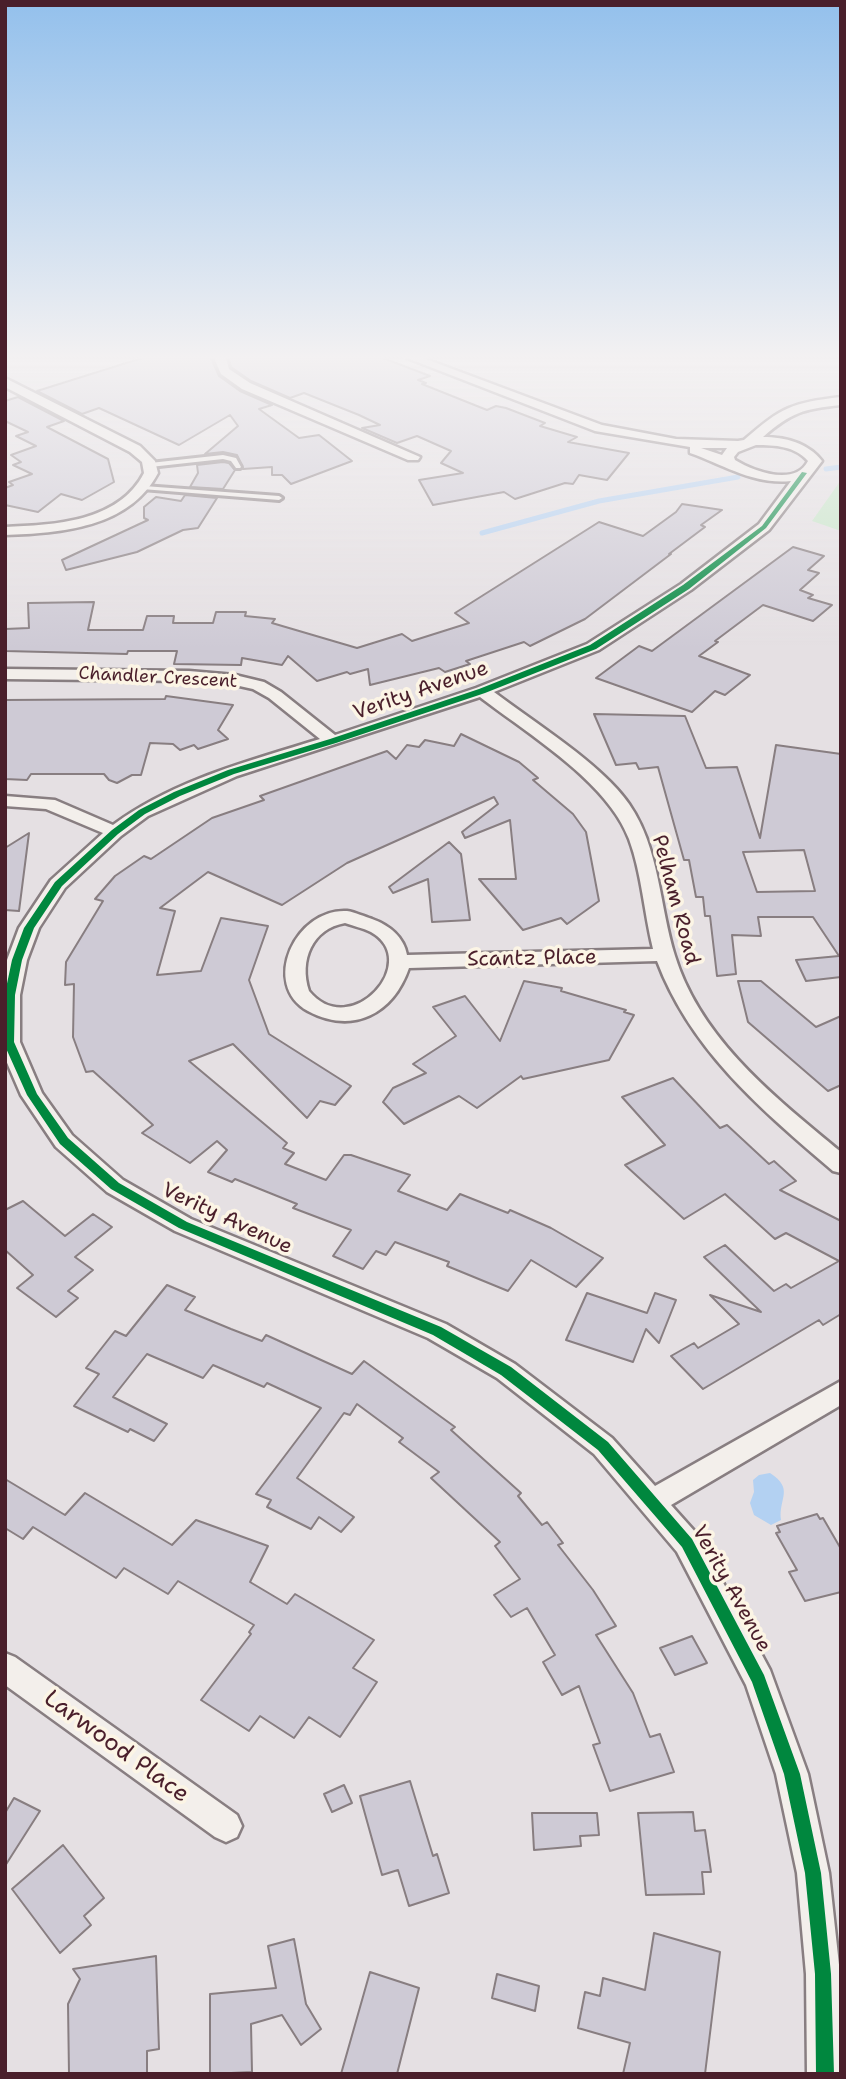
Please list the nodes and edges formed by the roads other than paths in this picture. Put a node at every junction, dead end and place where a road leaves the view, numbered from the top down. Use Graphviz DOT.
graph roads {
  1 [pos="141,455"];
  2 [pos="408,455"];
  3 [pos="710,455"];
  4 [pos="729,455"];
  5 [pos="811,455"];
  6 [pos="413,457"];
  7 [pos="729,462"];
  8 [pos="150,465"];
  9 [pos="238,467"];
  10 [pos="804,473"];
  11 [pos="751,474"];
  12 [pos="145,488"];
  13 [pos="279,498"];
  14 [pos="771,501"];
  15 [pos="5,531"];
  16 [pos="5,674"];
  17 [pos="482,691"];
  18 [pos="332,741"];
  19 [pos="5,801"];
  20 [pos="114,832"];
  21 [pos="664,956"];
  22 [pos="11,960"];
  23 [pos="400,962"];
  24 [pos="841,1165"];
  25 [pos="841,1392"];
  26 [pos="651,1502"];
  27 [pos="5,1667"];
  28 [pos="226,1826"];
  29 [pos="825,2074"];
  1 -- 8 [label="street"];
  2 -- 6 [label="street"];
  3 -- 7 [label="street"];
  4 -- 7 [label="street"];
  5 -- 10 [label="street"];
  7 -- 11 [label="street"];
  8 -- 9 [label="lane"];
  8 -- 12 [label="street"];
  10 -- 11 [label="street"];
  10 -- 14 [label="street, Verity Avenue"];
  11 -- 14 [label="street"];
  12 -- 13 [label="lane"];
  12 -- 15 [label="street"];
  14 -- 17 [label="street, Verity Avenue"];
  16 -- 18 [label="street, Chandler Crescent"];
  17 -- 18 [label="street, Verity Avenue"];
  17 -- 21 [label="street, Pelham Road"];
  18 -- 20 [label="street, Verity Avenue"];
  19 -- 20 [label="street"];
  20 -- 22 [label="street, Verity Avenue"];
  21 -- 23 [label="street, Scantz Place"];
  21 -- 24 [label="street, Pelham Road"];
  22 -- 26 [label="street, Verity Avenue"];
  23 -- 23 [label="street"];
  25 -- 26 [label="street"];
  26 -- 29 [label="street, Verity Avenue"];
  27 -- 28 [label="street, Larwood Place"];
}
